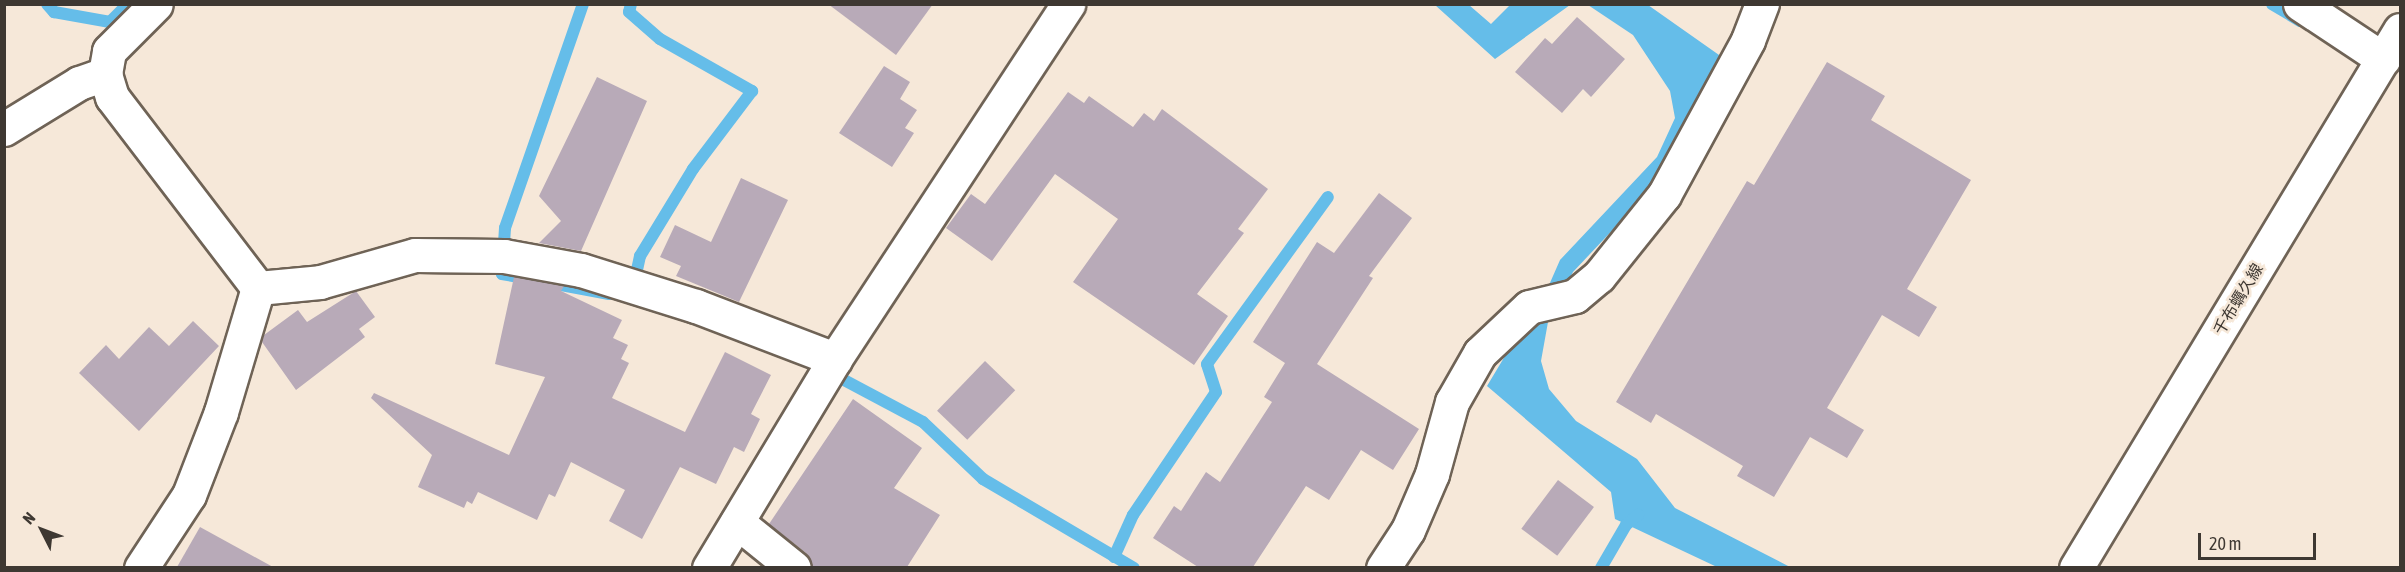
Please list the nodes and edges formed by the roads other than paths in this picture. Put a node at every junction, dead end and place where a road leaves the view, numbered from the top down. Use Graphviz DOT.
graph roads {
  1 [pos="156,4"];
  2 [pos="1068,4"];
  3 [pos="1762,4"];
  4 [pos="2301,4"];
  5 [pos="2400,30"];
  6 [pos="2383,59"];
  7 [pos="105,74"];
  8 [pos="4,129"];
  9 [pos="258,288"];
  10 [pos="828,371"];
  11 [pos="737,522"];
  12 [pos="141,567"];
  13 [pos="709,567"];
  14 [pos="794,567"];
  15 [pos="1383,567"];
  16 [pos="2076,567"];
  1 -- 7 [label="street"];
  2 -- 10 [label="street"];
  3 -- 15 [label="street"];
  4 -- 6 [label="street"];
  5 -- 6 [label="street, 千布蠣久線"];
  6 -- 16 [label="street, 千布蠣久線"];
  7 -- 8 [label="street"];
  7 -- 9 [label="street"];
  9 -- 10 [label="street"];
  9 -- 12 [label="street"];
  10 -- 11 [label="street"];
  11 -- 13 [label="street"];
  11 -- 14 [label="street"];
}
